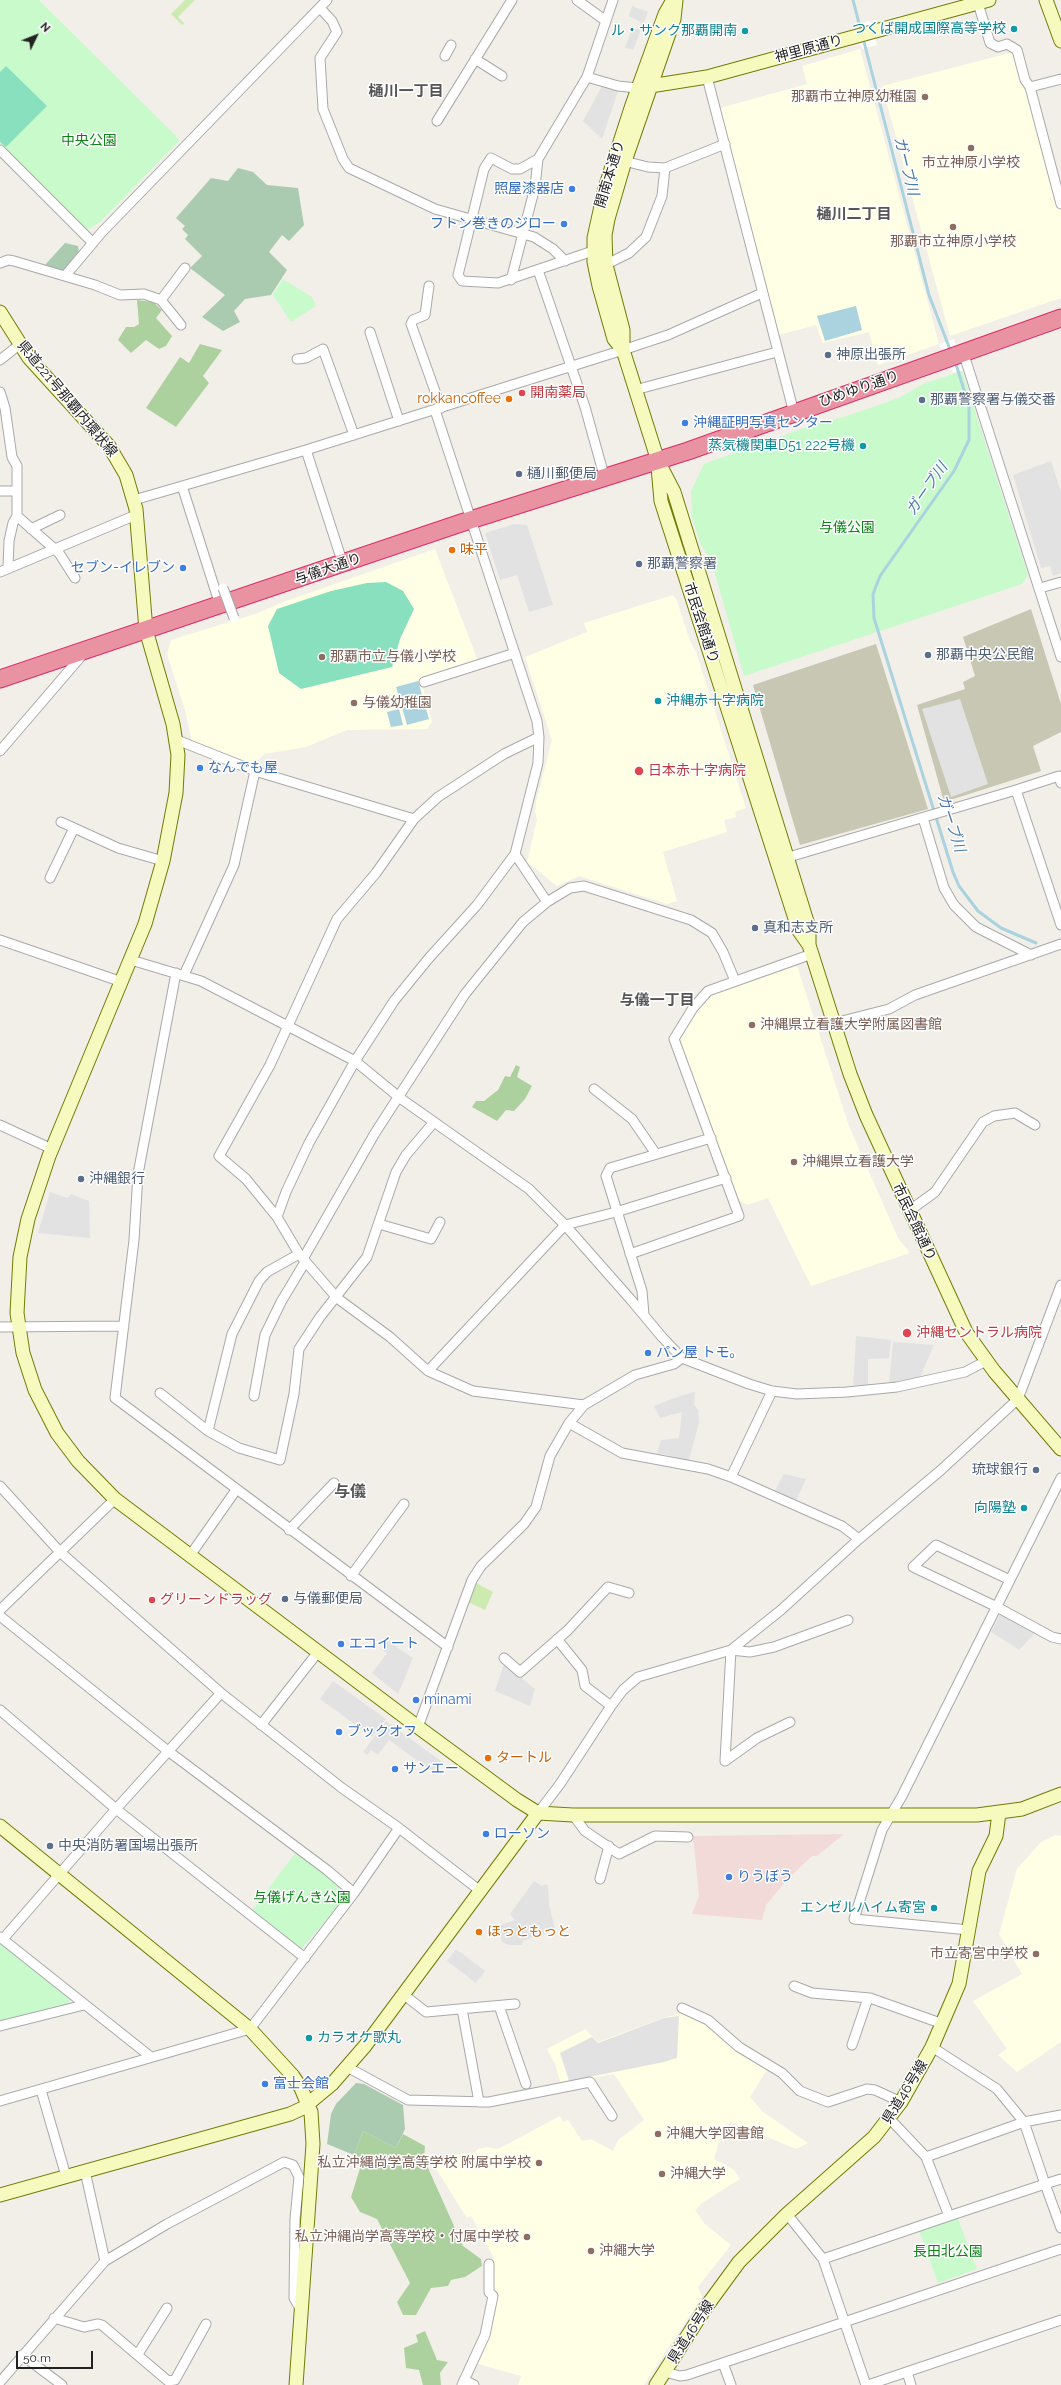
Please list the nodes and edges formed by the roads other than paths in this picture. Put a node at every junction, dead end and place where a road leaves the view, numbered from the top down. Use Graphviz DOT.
graph roads {
  1 [pos="328,0"];
  2 [pos="512,0"];
  3 [pos="577,0"];
  4 [pos="613,0"];
  5 [pos="675,0"];
  6 [pos="1046,0"];
  7 [pos="984,1"];
  8 [pos="320,8"];
  9 [pos="606,22"];
  10 [pos="1061,41"];
  11 [pos="451,45"];
  12 [pos="445,56"];
  13 [pos="475,59"];
  14 [pos="502,76"];
  15 [pos="587,77"];
  16 [pos="707,77"];
  17 [pos="1061,79"];
  18 [pos="651,87"];
  19 [pos="1030,87"];
  20 [pos="637,88"];
  21 [pos="437,120"];
  22 [pos="725,144"];
  23 [pos="0,150"];
  24 [pos="538,159"];
  25 [pos="620,160"];
  26 [pos="665,168"];
  27 [pos="1061,204"];
  28 [pos="472,220"];
  29 [pos="523,234"];
  30 [pos="93,243"];
  31 [pos="593,251"];
  32 [pos="565,261"];
  33 [pos="0,263"];
  34 [pos="600,267"];
  35 [pos="185,268"];
  36 [pos="538,270"];
  37 [pos="65,276"];
  38 [pos="511,280"];
  39 [pos="429,286"];
  40 [pos="762,293"];
  41 [pos="161,300"];
  42 [pos="0,312"];
  43 [pos="1061,318"];
  44 [pos="181,325"];
  45 [pos="370,332"];
  46 [pos="20,345"];
  47 [pos="623,350"];
  48 [pos="777,352"];
  49 [pos="956,355"];
  50 [pos="297,359"];
  51 [pos="0,360"];
  52 [pos="571,368"];
  53 [pos="635,390"];
  54 [pos="0,392"];
  55 [pos="438,409"];
  56 [pos="794,413"];
  57 [pos="399,421"];
  58 [pos="354,435"];
  59 [pos="306,450"];
  60 [pos="658,461"];
  61 [pos="605,479"];
  62 [pos="182,486"];
  63 [pos="0,491"];
  64 [pos="17,491"];
  65 [pos="134,500"];
  66 [pos="60,515"];
  67 [pos="136,515"];
  68 [pos="17,516"];
  69 [pos="471,520"];
  70 [pos="31,529"];
  71 [pos="52,548"];
  72 [pos="343,564"];
  73 [pos="4,570"];
  74 [pos="75,578"];
  75 [pos="1061,582"];
  76 [pos="223,588"];
  77 [pos="1040,588"];
  78 [pos="220,605"];
  79 [pos="234,618"];
  80 [pos="146,630"];
  81 [pos="85,652"];
  82 [pos="515,653"];
  83 [pos="1061,657"];
  84 [pos="0,679"];
  85 [pos="424,682"];
  86 [pos="539,737"];
  87 [pos="177,740"];
  88 [pos="0,751"];
  89 [pos="255,771"];
  90 [pos="1061,783"];
  91 [pos="1016,790"];
  92 [pos="926,817"];
  93 [pos="414,819"];
  94 [pos="61,822"];
  95 [pos="74,828"];
  96 [pos="515,854"];
  97 [pos="781,859"];
  98 [pos="163,861"];
  99 [pos="50,878"];
  100 [pos="548,902"];
  101 [pos="1061,925"];
  102 [pos="0,944"];
  103 [pos="1058,946"];
  104 [pos="810,949"];
  105 [pos="1031,955"];
  106 [pos="131,960"];
  107 [pos="180,974"];
  108 [pos="735,981"];
  109 [pos="122,982"];
  110 [pos="834,1023"];
  111 [pos="289,1026"];
  112 [pos="355,1061"];
  113 [pos="594,1089"];
  114 [pos="400,1098"];
  115 [pos="434,1122"];
  116 [pos="0,1125"];
  117 [pos="1035,1125"];
  118 [pos="711,1138"];
  119 [pos="52,1149"];
  120 [pos="656,1154"];
  121 [pos="726,1178"];
  122 [pos="908,1211"];
  123 [pos="616,1212"];
  124 [pos="278,1217"];
  125 [pos="440,1222"];
  126 [pos="379,1224"];
  127 [pos="565,1225"];
  128 [pos="630,1254"];
  129 [pos="302,1258"];
  130 [pos="1061,1285"];
  131 [pos="337,1298"];
  132 [pos="644,1315"];
  133 [pos="124,1326"];
  134 [pos="0,1327"];
  135 [pos="19,1327"];
  136 [pos="682,1358"];
  137 [pos="986,1361"];
  138 [pos="428,1371"];
  139 [pos="772,1391"];
  140 [pos="160,1393"];
  141 [pos="254,1396"];
  142 [pos="1018,1399"];
  143 [pos="584,1405"];
  144 [pos="569,1423"];
  145 [pos="208,1430"];
  146 [pos="1060,1446"];
  147 [pos="731,1477"];
  148 [pos="1061,1478"];
  149 [pos="334,1483"];
  150 [pos="236,1490"];
  151 [pos="2,1491"];
  152 [pos="114,1498"];
  153 [pos="404,1504"];
  154 [pos="288,1530"];
  155 [pos="859,1539"];
  156 [pos="60,1552"];
  157 [pos="190,1557"];
  158 [pos="350,1576"];
  159 [pos="1010,1580"];
  160 [pos="629,1592"];
  161 [pos="997,1607"];
  162 [pos="0,1610"];
  163 [pos="0,1616"];
  164 [pos="848,1620"];
  165 [pos="1061,1639"];
  166 [pos="557,1640"];
  167 [pos="448,1647"];
  168 [pos="731,1650"];
  169 [pos="318,1652"];
  170 [pos="504,1658"];
  171 [pos="221,1693"];
  172 [pos="611,1706"];
  173 [pos="0,1710"];
  174 [pos="790,1722"];
  175 [pos="261,1725"];
  176 [pos="418,1727"];
  177 [pos="168,1751"];
  178 [pos="1061,1794"];
  179 [pos="116,1809"];
  180 [pos="538,1813"];
  181 [pos="999,1813"];
  182 [pos="573,1814"];
  183 [pos="891,1814"];
  184 [pos="0,1826"];
  185 [pos="399,1828"];
  186 [pos="688,1837"];
  187 [pos="609,1846"];
  188 [pos="60,1875"];
  189 [pos="600,1879"];
  190 [pos="479,1890"];
  191 [pos="354,1893"];
  192 [pos="969,1930"];
  193 [pos="2,1938"];
  194 [pos="305,1958"];
  195 [pos="794,1986"];
  196 [pos="403,1994"];
  197 [pos="868,1998"];
  198 [pos="515,2004"];
  199 [pos="84,2005"];
  200 [pos="499,2006"];
  201 [pos="682,2008"];
  202 [pos="462,2009"];
  203 [pos="943,2024"];
  204 [pos="0,2026"];
  205 [pos="250,2029"];
  206 [pos="852,2045"];
  207 [pos="932,2047"];
  208 [pos="151,2057"];
  209 [pos="347,2067"];
  210 [pos="526,2084"];
  211 [pos="41,2090"];
  212 [pos="0,2101"];
  213 [pos="479,2102"];
  214 [pos="902,2102"];
  215 [pos="309,2104"];
  216 [pos="1061,2115"];
  217 [pos="612,2116"];
  218 [pos="890,2119"];
  219 [pos="1024,2122"];
  220 [pos="926,2156"];
  221 [pos="85,2171"];
  222 [pos="66,2176"];
  223 [pos="1061,2179"];
  224 [pos="1045,2184"];
  225 [pos="0,2195"];
  226 [pos="787,2214"];
  227 [pos="949,2216"];
  228 [pos="1061,2228"];
  229 [pos="1061,2249"];
  230 [pos="823,2259"];
  231 [pos="105,2261"];
  232 [pos="490,2264"];
  233 [pos="167,2308"];
  234 [pos="302,2311"];
  235 [pos="54,2318"];
  236 [pos="1061,2320"];
  237 [pos="844,2322"];
  238 [pos="206,2324"];
  239 [pos="138,2354"];
  240 [pos="22,2355"];
  241 [pos="723,2363"];
  242 [pos="665,2372"];
  243 [pos="907,2372"];
  244 [pos="0,2382"];
  245 [pos="463,2383"];
  246 [pos="62,2385"];
  247 [pos="296,2385"];
  248 [pos="474,2385"];
  249 [pos="656,2385"];
  250 [pos="730,2385"];
  251 [pos="867,2385"];
  252 [pos="911,2385"];
  1 -- 8 [label="street"];
  2 -- 13 [label="street"];
  3 -- 9 [label="street"];
  4 -- 9 [label="street"];
  5 -- 18 [label="street, 開南本通り"];
  5 -- 20 [label="street, 開南本通り"];
  6 -- 10 [label="street"];
  7 -- 16 [label="street, 神里原通り"];
  7 -- 19 [label="street"];
  8 -- 28 [label="street"];
  8 -- 30 [label="street"];
  9 -- 15 [label="street"];
  11 -- 12 [label="street"];
  13 -- 14 [label="street"];
  13 -- 21 [label="street"];
  15 -- 20 [label="street"];
  15 -- 24 [label="street"];
  16 -- 18 [label="street, 神里原通り"];
  16 -- 22 [label="street"];
  17 -- 19 [label="street"];
  18 -- 20 [label="street, 神里原通り"];
  18 -- 25 [label="street, 開南本通り"];
  19 -- 27 [label="street"];
  20 -- 25 [label="street, 開南本通り"];
  22 -- 26 [label="street"];
  22 -- 40 [label="street"];
  23 -- 30 [label="street"];
  24 -- 28 [label="street"];
  24 -- 29 [label="street"];
  25 -- 26 [label="street"];
  25 -- 31 [label="street, 開南本通り"];
  25 -- 34 [label="street, 開南本通り"];
  26 -- 34 [label="street"];
  28 -- 29 [label="street"];
  28 -- 38 [label="street"];
  29 -- 32 [label="street"];
  29 -- 38 [label="street"];
  30 -- 37 [label="street"];
  31 -- 32 [label="street"];
  31 -- 34 [label="street, 開南本通り"];
  32 -- 36 [label="street"];
  33 -- 37 [label="street"];
  34 -- 47 [label="street, 開南本通り"];
  35 -- 41 [label="street"];
  36 -- 38 [label="street"];
  36 -- 52 [label="street"];
  37 -- 41 [label="street"];
  39 -- 55 [label="street"];
  40 -- 47 [label="street"];
  40 -- 48 [label="street"];
  41 -- 44 [label="street"];
  42 -- 46 [label="street, 県道221号那覇内環状線"];
  43 -- 49 [label="highway, ひめゆり通り"];
  45 -- 57 [label="street"];
  46 -- 51 [label="street"];
  46 -- 65 [label="street, 県道221号那覇内環状線"];
  47 -- 52 [label="street"];
  47 -- 53 [label="street, 開南本通り"];
  48 -- 53 [label="street"];
  48 -- 56 [label="street"];
  49 -- 56 [label="highway, ひめゆり通り"];
  49 -- 77 [label="street"];
  50 -- 58 [label="street"];
  52 -- 55 [label="street"];
  52 -- 61 [label="street"];
  53 -- 60 [label="street, 開南本通り"];
  54 -- 64 [label="street"];
  55 -- 57 [label="street"];
  55 -- 69 [label="street"];
  56 -- 60 [label="highway, ひめゆり通り"];
  57 -- 58 [label="street"];
  58 -- 59 [label="street"];
  59 -- 62 [label="street"];
  59 -- 72 [label="street"];
  60 -- 61 [label="highway, 与儀大通り"];
  60 -- 97 [label="street, 市民会館通り"];
  61 -- 69 [label="highway, 与儀大通り"];
  62 -- 65 [label="street"];
  62 -- 78 [label="street"];
  63 -- 64 [label="street"];
  64 -- 68 [label="street"];
  65 -- 67 [label="street, 県道221号那覇内環状線"];
  66 -- 70 [label="street"];
  67 -- 71 [label="street"];
  67 -- 80 [label="street, 県道221号那覇内環状線"];
  68 -- 70 [label="street"];
  68 -- 73 [label="street"];
  69 -- 72 [label="highway, 与儀大通り"];
  69 -- 82 [label="street"];
  70 -- 71 [label="street"];
  71 -- 73 [label="street"];
  71 -- 74 [label="street"];
  72 -- 78 [label="highway, 与儀大通り"];
  75 -- 77 [label="street"];
  76 -- 79 [label="street, bridge"];
  77 -- 83 [label="street"];
  78 -- 80 [label="highway, 与儀大通り"];
  80 -- 81 [label="highway, 与儀大通り"];
  80 -- 87 [label="street, 県道221号那覇内環状線"];
  81 -- 84 [label="highway, 与儀大通り"];
  81 -- 88 [label="street"];
  82 -- 85 [label="street"];
  82 -- 86 [label="street"];
  86 -- 93 [label="street"];
  86 -- 96 [label="street"];
  87 -- 89 [label="street"];
  87 -- 98 [label="street, 県道221号那覇内環状線"];
  89 -- 93 [label="street"];
  89 -- 107 [label="street"];
  90 -- 91 [label="street"];
  91 -- 92 [label="street"];
  91 -- 101 [label="street"];
  92 -- 97 [label="street"];
  92 -- 105 [label="street"];
  93 -- 111 [label="street"];
  94 -- 95 [label="street"];
  95 -- 98 [label="street"];
  95 -- 99 [label="street"];
  96 -- 100 [label="street"];
  96 -- 112 [label="street"];
  97 -- 104 [label="street, 市民会館通り"];
  98 -- 106 [label="street, 県道221号那覇内環状線"];
  100 -- 108 [label="street"];
  100 -- 114 [label="street"];
  102 -- 109 [label="street"];
  103 -- 105 [label="street"];
  104 -- 108 [label="street"];
  104 -- 110 [label="street, 市民会館通り"];
  105 -- 110 [label="street"];
  106 -- 107 [label="street"];
  106 -- 109 [label="street, 県道221号那覇内環状線"];
  107 -- 111 [label="street"];
  107 -- 133 [label="street"];
  108 -- 118 [label="street"];
  109 -- 119 [label="street, 県道221号那覇内環状線"];
  110 -- 122 [label="street, 市民会館通り"];
  111 -- 112 [label="street"];
  111 -- 124 [label="street"];
  112 -- 114 [label="street"];
  112 -- 124 [label="street"];
  113 -- 120 [label="street"];
  114 -- 115 [label="street"];
  114 -- 129 [label="street"];
  115 -- 126 [label="street"];
  115 -- 127 [label="street"];
  116 -- 119 [label="street"];
  117 -- 122 [label="street"];
  118 -- 120 [label="street"];
  118 -- 121 [label="street"];
  119 -- 135 [label="street, 県道221号那覇内環状線"];
  120 -- 123 [label="street"];
  121 -- 123 [label="street"];
  121 -- 128 [label="street"];
  122 -- 137 [label="street, 市民会館通り"];
  123 -- 127 [label="street"];
  123 -- 128 [label="street"];
  124 -- 129 [label="street"];
  125 -- 126 [label="street"];
  126 -- 131 [label="street"];
  127 -- 132 [label="street"];
  127 -- 138 [label="street"];
  128 -- 132 [label="street"];
  129 -- 131 [label="street"];
  129 -- 141 [label="street"];
  129 -- 145 [label="street"];
  130 -- 142 [label="street"];
  131 -- 138 [label="street"];
  131 -- 145 [label="street"];
  132 -- 136 [label="street"];
  133 -- 135 [label="street"];
  133 -- 150 [label="street"];
  134 -- 135 [label="street"];
  135 -- 152 [label="street, 県道221号那覇内環状線"];
  136 -- 139 [label="street"];
  136 -- 143 [label="street"];
  137 -- 139 [label="street"];
  137 -- 142 [label="street, 市民会館通り"];
  138 -- 143 [label="street"];
  139 -- 147 [label="street"];
  140 -- 145 [label="street"];
  142 -- 146 [label="street, 市民会館通り"];
  142 -- 155 [label="street"];
  143 -- 144 [label="street"];
  144 -- 147 [label="street"];
  144 -- 167 [label="street"];
  147 -- 155 [label="street"];
  148 -- 159 [label="street"];
  149 -- 154 [label="street"];
  150 -- 154 [label="street"];
  150 -- 157 [label="street"];
  151 -- 156 [label="street"];
  152 -- 156 [label="street"];
  152 -- 157 [label="street, 県道221号那覇内環状線"];
  153 -- 158 [label="street"];
  154 -- 158 [label="street"];
  155 -- 168 [label="street"];
  156 -- 162 [label="street"];
  156 -- 171 [label="street"];
  157 -- 169 [label="street, 県道221号那覇内環状線"];
  158 -- 167 [label="street"];
  159 -- 161 [label="street"];
  159 -- 161 [label="street"];
  160 -- 166 [label="street"];
  161 -- 165 [label="street"];
  161 -- 183 [label="street"];
  163 -- 177 [label="street"];
  164 -- 168 [label="street"];
  166 -- 170 [label="street"];
  166 -- 172 [label="street"];
  167 -- 176 [label="street"];
  168 -- 172 [label="street"];
  168 -- 174 [label="street"];
  169 -- 175 [label="street"];
  169 -- 176 [label="street, 県道221号那覇内環状線"];
  171 -- 175 [label="street"];
  171 -- 177 [label="street"];
  172 -- 180 [label="street"];
  173 -- 179 [label="street"];
  175 -- 185 [label="street"];
  176 -- 180 [label="street, 県道221号那覇内環状線"];
  177 -- 179 [label="street"];
  177 -- 191 [label="street"];
  178 -- 181 [label="street"];
  179 -- 188 [label="street"];
  179 -- 194 [label="street"];
  180 -- 182 [label="street"];
  180 -- 190 [label="street"];
  181 -- 183 [label="street"];
  181 -- 192 [label="street, 県道46号線"];
  182 -- 183 [label="street"];
  182 -- 187 [label="street"];
  183 -- 192 [label="street"];
  184 -- 188 [label="street"];
  185 -- 190 [label="street"];
  185 -- 191 [label="street"];
  186 -- 187 [label="street"];
  187 -- 189 [label="street"];
  188 -- 193 [label="street"];
  188 -- 205 [label="street"];
  190 -- 196 [label="street"];
  191 -- 194 [label="street"];
  192 -- 203 [label="street, 県道46号線"];
  193 -- 199 [label="street"];
  194 -- 205 [label="street"];
  195 -- 197 [label="street"];
  196 -- 202 [label="street"];
  196 -- 209 [label="street"];
  197 -- 203 [label="street"];
  197 -- 206 [label="street"];
  198 -- 200 [label="street"];
  199 -- 204 [label="street"];
  199 -- 208 [label="street"];
  200 -- 202 [label="street"];
  200 -- 210 [label="street"];
  201 -- 214 [label="street"];
  202 -- 213 [label="street"];
  203 -- 207 [label="street, 県道46号線"];
  205 -- 208 [label="street"];
  205 -- 215 [label="street"];
  207 -- 214 [label="street, 県道46号線"];
  207 -- 219 [label="street"];
  208 -- 211 [label="street"];
  209 -- 213 [label="street"];
  209 -- 215 [label="street"];
  211 -- 212 [label="street"];
  211 -- 222 [label="street"];
  213 -- 217 [label="street"];
  214 -- 218 [label="street, 県道46号線"];
  215 -- 221 [label="street"];
  215 -- 234 [label="street"];
  216 -- 219 [label="street"];
  218 -- 220 [label="street"];
  218 -- 226 [label="street, 県道46号線"];
  219 -- 220 [label="street"];
  219 -- 224 [label="street"];
  220 -- 227 [label="street"];
  221 -- 222 [label="street"];
  221 -- 231 [label="street"];
  222 -- 225 [label="street"];
  223 -- 224 [label="street"];
  224 -- 227 [label="street"];
  224 -- 228 [label="street"];
  226 -- 230 [label="street"];
  226 -- 242 [label="street, 県道46号線"];
  227 -- 230 [label="street"];
  229 -- 237 [label="street"];
  230 -- 237 [label="street"];
  231 -- 234 [label="street"];
  231 -- 235 [label="street"];
  232 -- 245 [label="street"];
  233 -- 239 [label="street"];
  234 -- 247 [label="street"];
  235 -- 239 [label="street"];
  235 -- 240 [label="street"];
  236 -- 243 [label="street"];
  237 -- 241 [label="street"];
  237 -- 251 [label="street"];
  238 -- 239 [label="street"];
  240 -- 244 [label="street"];
  240 -- 246 [label="street"];
  241 -- 242 [label="street"];
  241 -- 250 [label="street"];
  242 -- 249 [label="street, 県道46号線"];
  243 -- 251 [label="street"];
  243 -- 252 [label="street"];
  245 -- 248 [label="street"];
}
